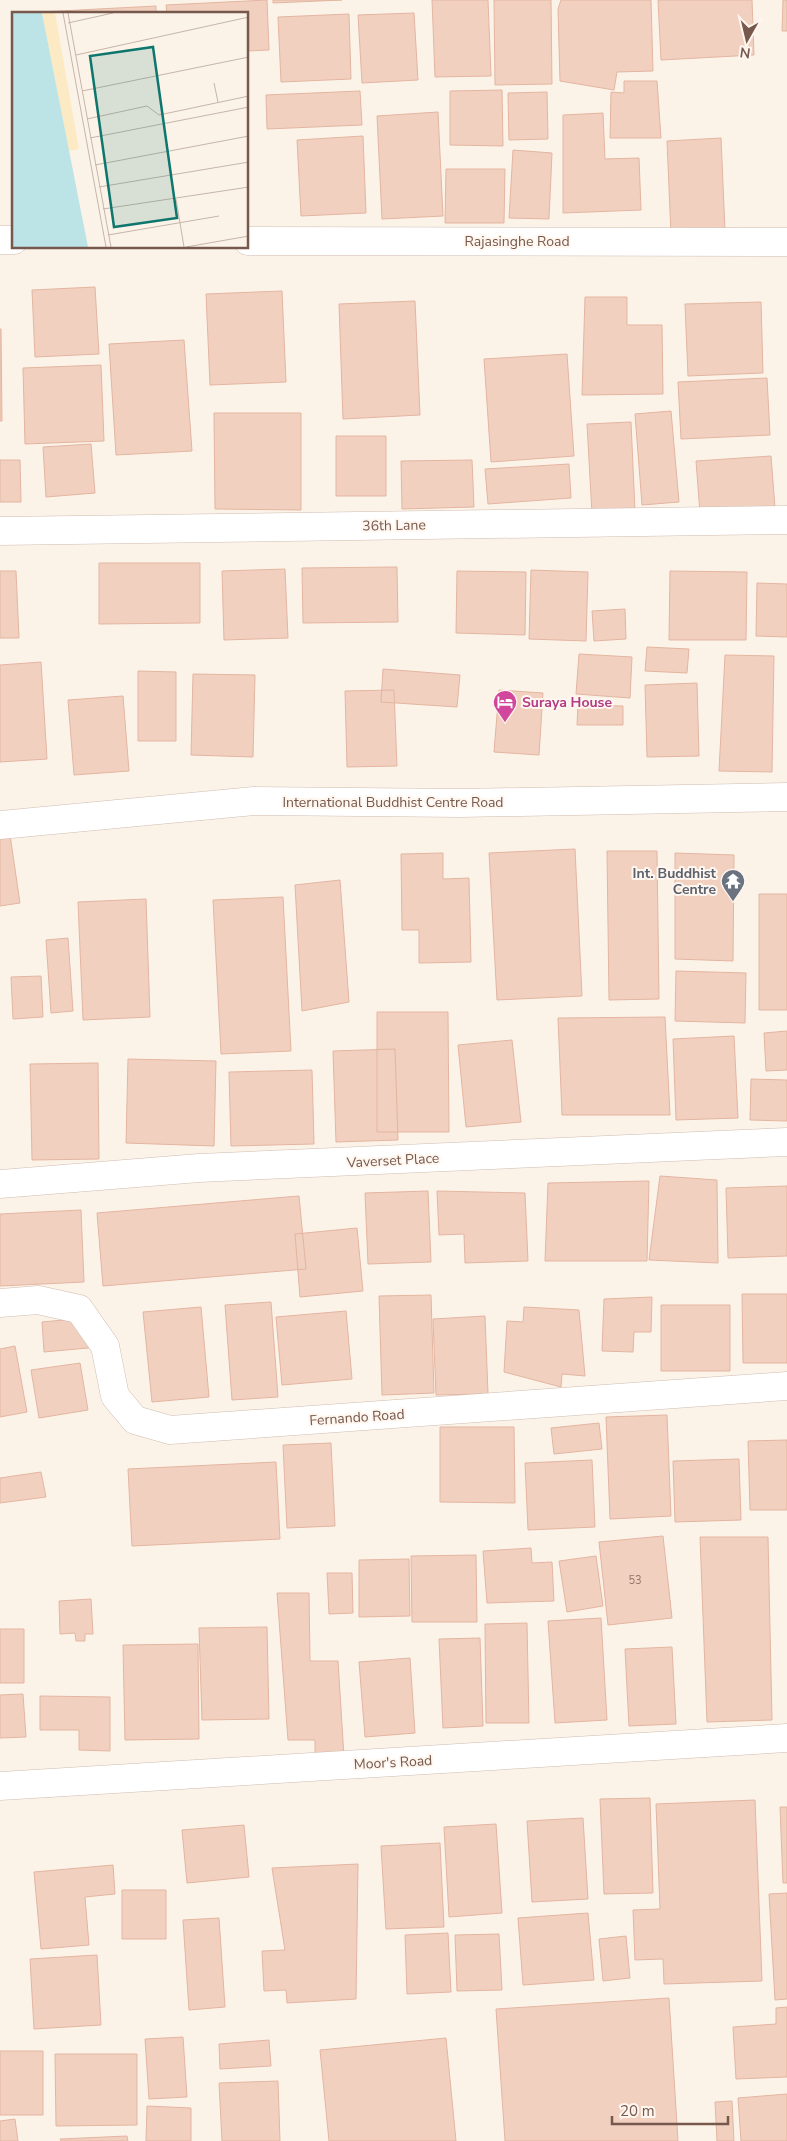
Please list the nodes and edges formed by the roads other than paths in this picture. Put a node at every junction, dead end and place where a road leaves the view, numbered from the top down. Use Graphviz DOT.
graph roads {
  1 [pos="249,241"];
  2 [pos="787,242"];
  3 [pos="787,520"];
  4 [pos="0,531"];
  5 [pos="787,797"];
  6 [pos="0,825"];
  7 [pos="787,1142"];
  8 [pos="0,1184"];
  9 [pos="0,1302"];
  10 [pos="787,1386"];
  11 [pos="787,1738"];
  12 [pos="0,1786"];
  1 -- 2 [label="street, Rajasinghe Road"];
  3 -- 4 [label="street, 36th Lane"];
  5 -- 6 [label="street, International Buddhist Centre Road"];
  7 -- 8 [label="street, Vaverset Place"];
  9 -- 10 [label="street, Fernando Road"];
  11 -- 12 [label="street, Moor's Road"];
}
